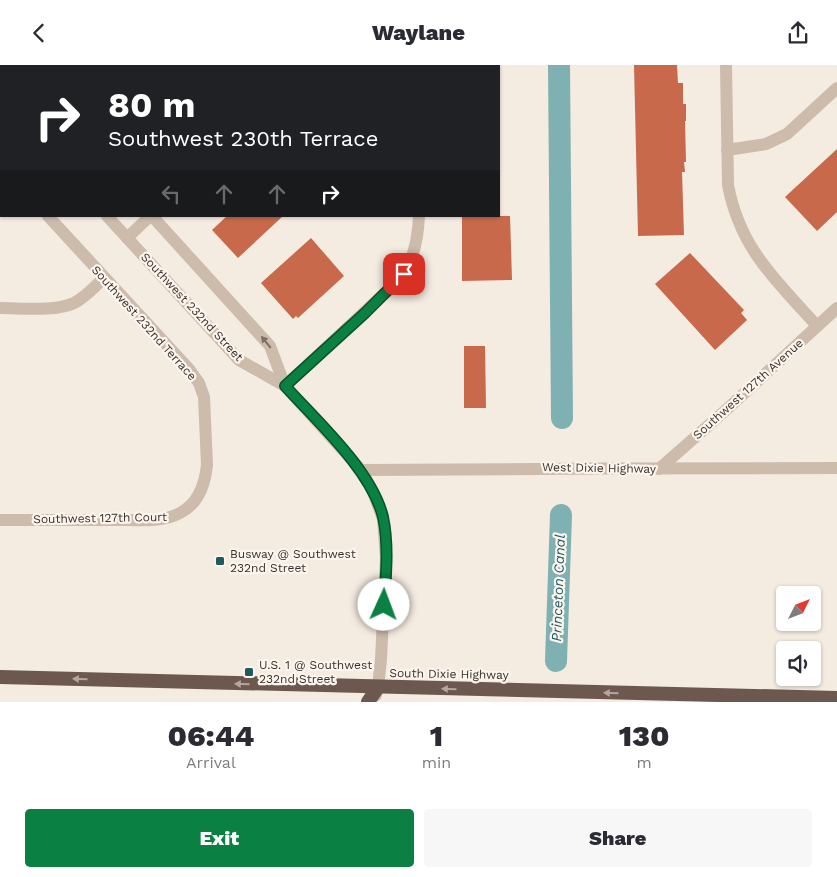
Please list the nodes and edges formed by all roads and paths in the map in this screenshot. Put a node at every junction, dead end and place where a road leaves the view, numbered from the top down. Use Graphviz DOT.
graph roads {
  1 [pos="726,65"];
  2 [pos="837,88"];
  3 [pos="728,151"];
  4 [pos="49,217"];
  5 [pos="108,217"];
  6 [pos="150,217"];
  7 [pos="152,217"];
  8 [pos="419,217"];
  9 [pos="127,237"];
  10 [pos="104,278"];
  11 [pos="0,308"];
  12 [pos="837,308"];
  13 [pos="817,326"];
  14 [pos="285,386"];
  15 [pos="837,468"];
  16 [pos="659,469"];
  17 [pos="361,470"];
  18 [pos="194,502"];
  19 [pos="0,520"];
  20 [pos="0,677"];
  21 [pos="378,687"];
  22 [pos="712,695"];
  23 [pos="837,698"];
  24 [pos="368,702"];
  25 [pos="374,702"];
  26 [pos="696,702"];
  1 -- 3 [label="street"];
  2 -- 3 [label="street"];
  3 -- 13 [label="street"];
  4 -- 10 [label="street, Southwest 232nd Terrace"];
  5 -- 9 [label="street, Southwest 232nd Street"];
  6 -- 9 [label="street"];
  14 -- 7 [label="street, Southwest 232nd Street, one-way"];
  8 -- 14 [label="street"];
  9 -- 14 [label="street, Southwest 232nd Street"];
  10 -- 11 [label="street"];
  10 -- 18 [label="street, Southwest 232nd Terrace"];
  12 -- 13 [label="street, Southwest 127th Avenue"];
  13 -- 16 [label="street, Southwest 127th Avenue"];
  14 -- 17 [label="street, Southwest 232nd Street"];
  15 -- 16 [label="street, West Dixie Highway"];
  16 -- 17 [label="street, West Dixie Highway"];
  17 -- 21 [label="street, Southwest 232nd Street"];
  18 -- 19 [label="street, Southwest 127th Court"];
  21 -- 20 [label="highway, South Dixie Highway, one-way"];
  22 -- 21 [label="highway, South Dixie Highway, one-way"];
  21 -- 24 [label="highway"];
  21 -- 25 [label="street"];
  22 -- 23 [label="highway, South Dixie Highway"];
  22 -- 26 [label="highway"];
}
